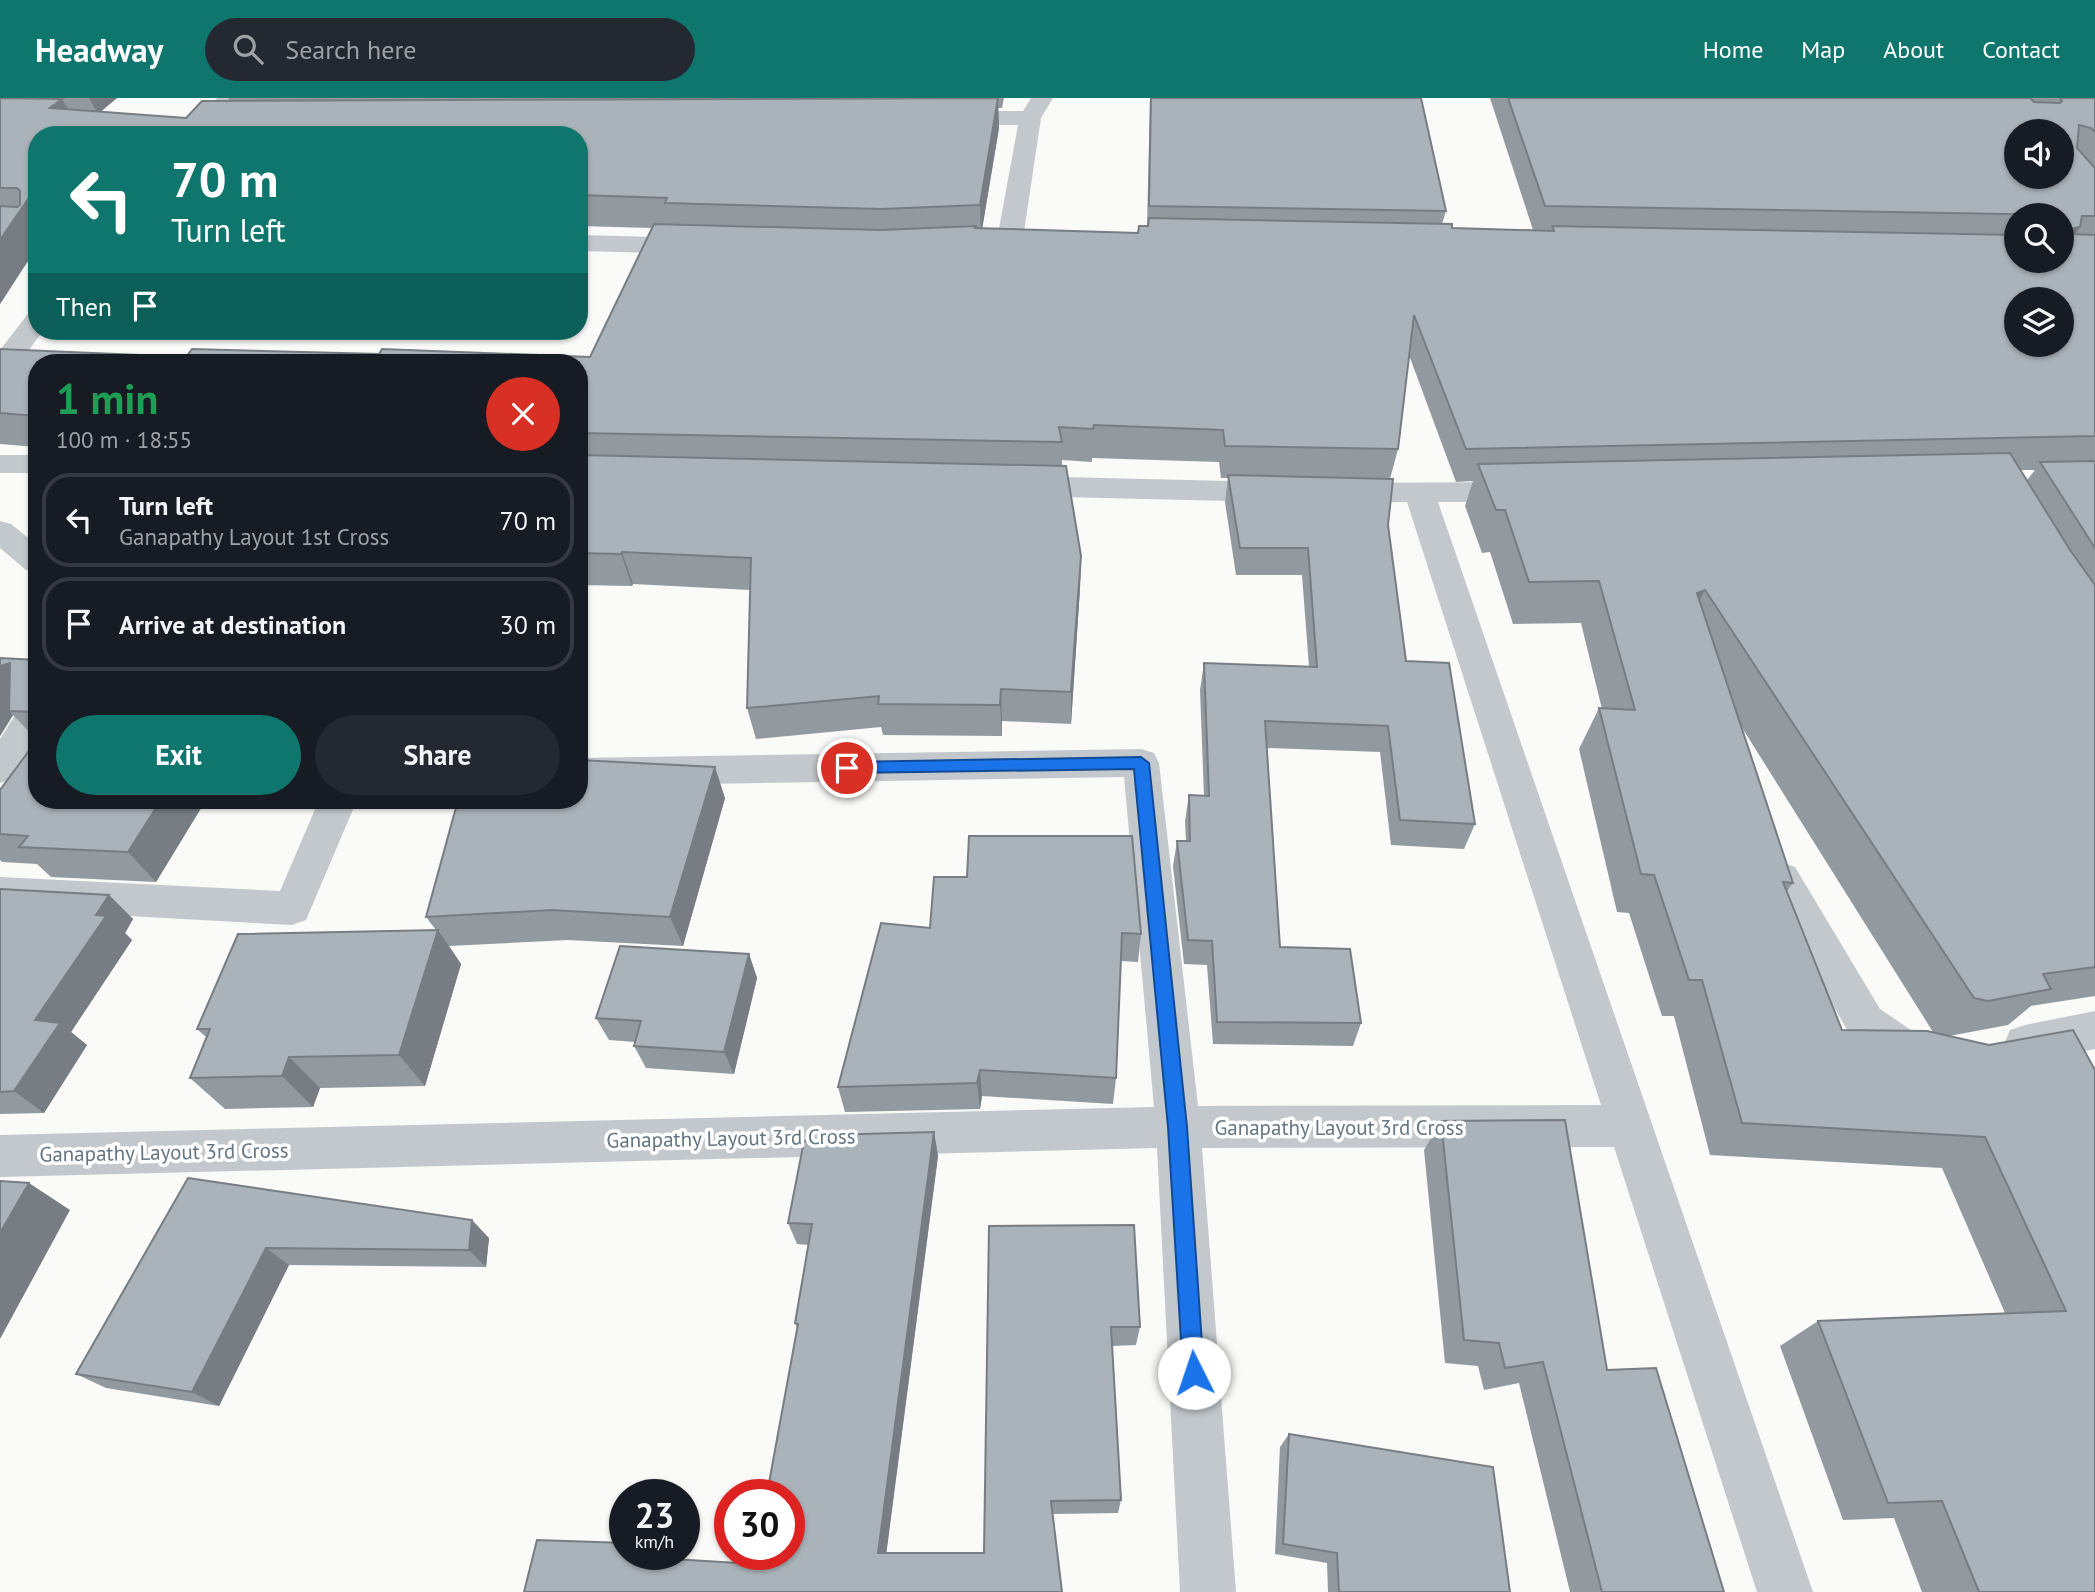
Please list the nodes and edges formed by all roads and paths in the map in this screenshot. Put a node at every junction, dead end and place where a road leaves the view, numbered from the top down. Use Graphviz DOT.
graph roads {
  1 [pos="229,98"];
  2 [pos="1036,108"];
  3 [pos="932,118"];
  4 [pos="235,122"];
  5 [pos="204,126"];
  6 [pos="216,126"];
  7 [pos="588,243"];
  8 [pos="1036,244"];
  9 [pos="1009,245"];
  10 [pos="718,246"];
  11 [pos="982,246"];
  12 [pos="28,332"];
  13 [pos="0,369"];
  14 [pos="0,464"];
  15 [pos="28,464"];
  16 [pos="993,485"];
  17 [pos="1545,492"];
  18 [pos="1420,495"];
  19 [pos="0,531"];
  20 [pos="28,554"];
  21 [pos="28,731"];
  22 [pos="13,765"];
  23 [pos="588,772"];
  24 [pos="334,809"];
  25 [pos="1781,878"];
  26 [pos="0,893"];
  27 [pos="2095,1030"];
  28 [pos="1629,1126"];
  29 [pos="1178,1127"];
  30 [pos="0,1156"];
  31 [pos="1208,1592"];
  32 [pos="1785,1592"];
  1 -- 5 [label="street"];
  2 -- 3 [label="street"];
  2 -- 9 [label="street"];
  4 -- 6 [label="street"];
  7 -- 10 [label="street"];
  8 -- 9 [label="street"];
  9 -- 11 [label="street"];
  12 -- 13 [label="street"];
  14 -- 15 [label="street"];
  16 -- 18 [label="street"];
  17 -- 18 [label="street"];
  18 -- 28 [label="street"];
  19 -- 20 [label="street"];
  21 -- 22 [label="street"];
  23 -- 29 [label="street"];
  24 -- 26 [label="street"];
  25 -- 27 [label="street"];
  28 -- 29 [label="street, Ganapathy Layout 3rd Cross"];
  28 -- 32 [label="street"];
  29 -- 30 [label="street, Ganapathy Layout 3rd Cross"];
  29 -- 31 [label="street"];
}
